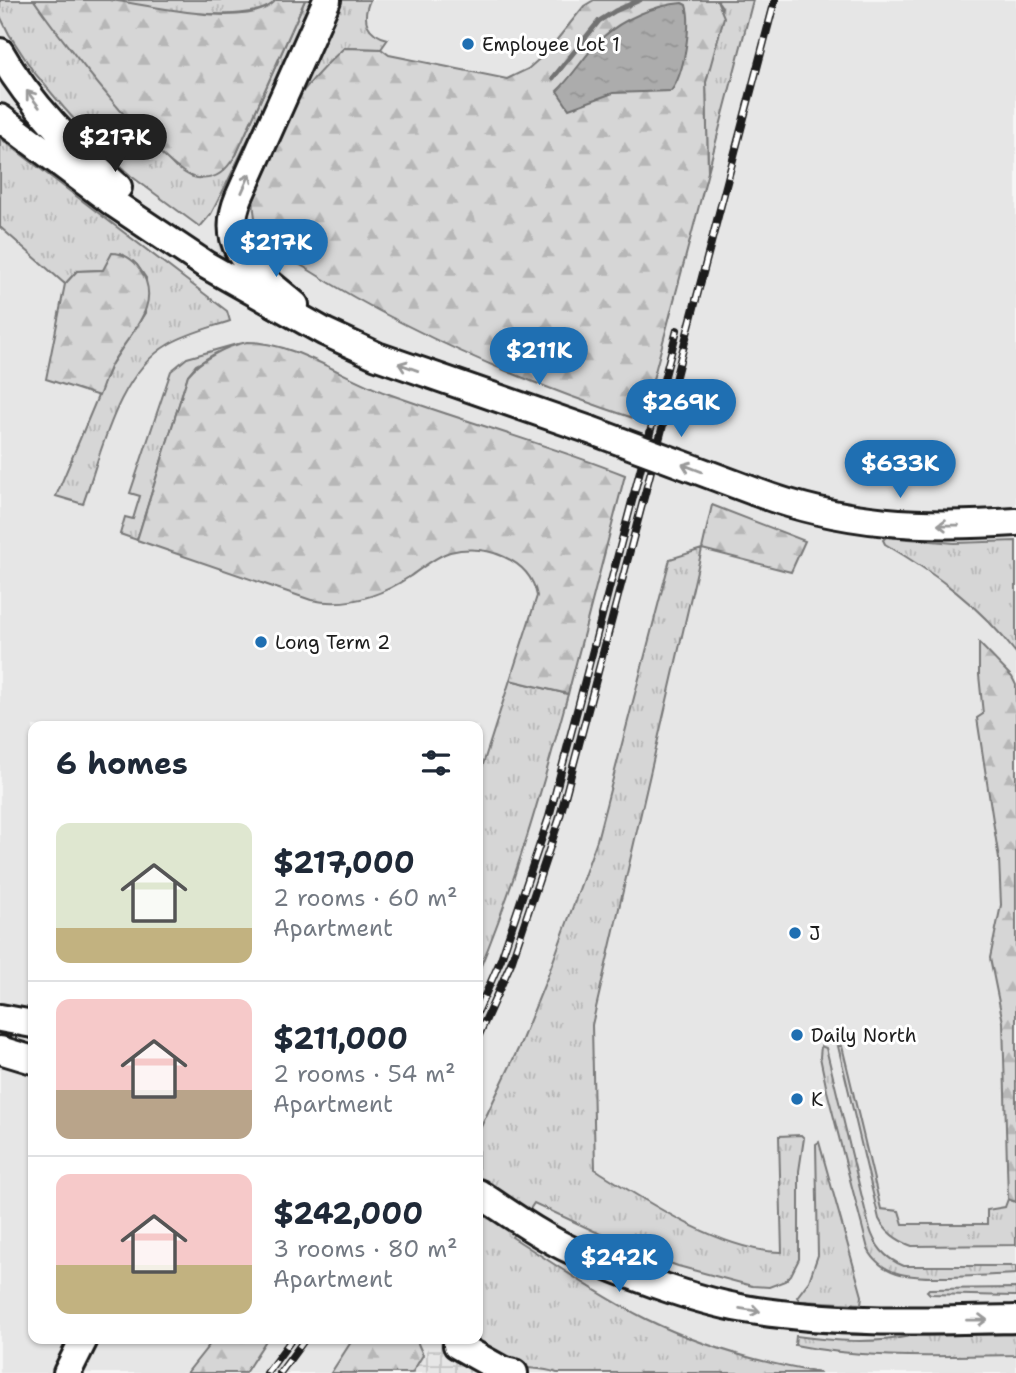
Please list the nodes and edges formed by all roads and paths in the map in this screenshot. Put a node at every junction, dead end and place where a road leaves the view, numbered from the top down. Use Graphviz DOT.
graph roads {
  1 [pos="327,0"];
  2 [pos="0,52"];
  3 [pos="0,118"];
  4 [pos="206,265"];
  5 [pos="325,332"];
  6 [pos="1016,522"];
  7 [pos="0,1018"];
  8 [pos="28,1023"];
  9 [pos="0,1050"];
  10 [pos="28,1058"];
  11 [pos="483,1196"];
  12 [pos="1016,1319"];
  13 [pos="82,1344"];
  14 [pos="456,1344"];
  15 [pos="458,1344"];
  16 [pos="67,1373"];
  17 [pos="473,1373"];
  18 [pos="514,1373"];
  5 -- 1 [label="main road, one-way"];
  4 -- 2 [label="main road, one-way"];
  3 -- 4 [label="main road"];
  4 -- 5 [label="main road"];
  6 -- 5 [label="main road, one-way, bridge"];
  7 -- 8 [label="main road"];
  9 -- 10 [label="main road"];
  11 -- 12 [label="main road, one-way"];
  13 -- 16 [label="main road"];
  14 -- 17 [label="main road"];
  15 -- 18 [label="main road"];
}
